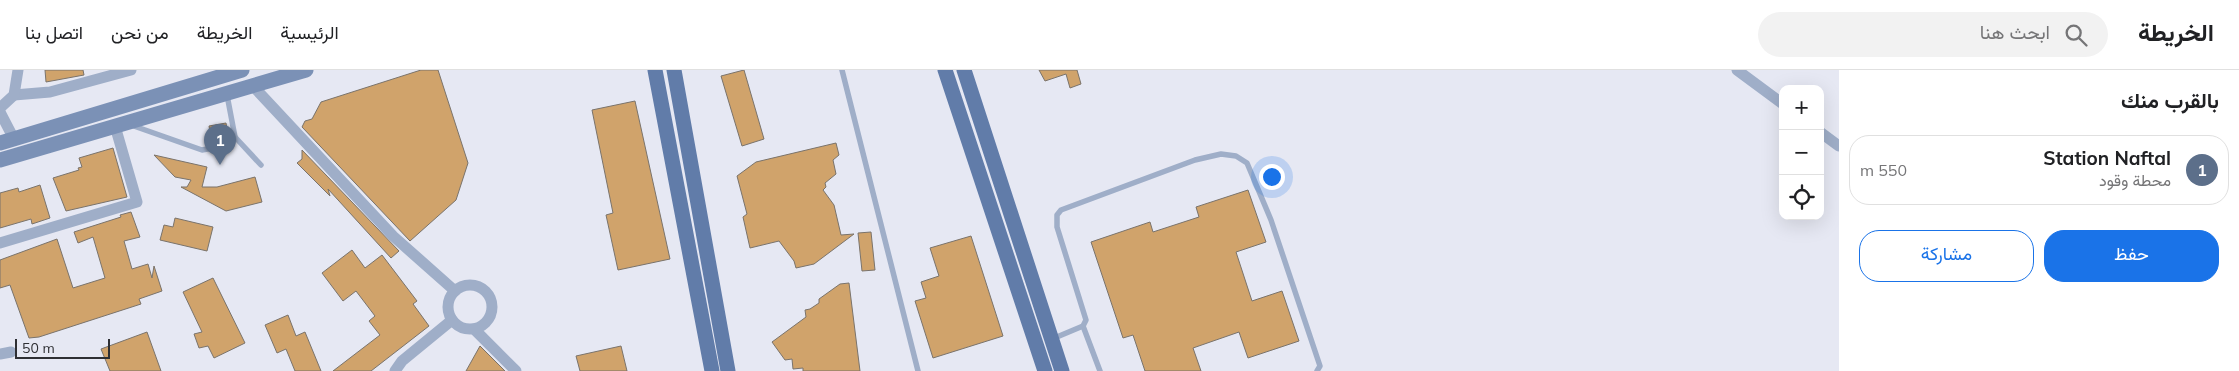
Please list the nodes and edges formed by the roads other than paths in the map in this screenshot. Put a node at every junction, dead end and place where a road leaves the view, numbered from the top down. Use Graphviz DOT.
graph roads {
  1 [pos="18,70"];
  2 [pos="131,70"];
  3 [pos="242,70"];
  4 [pos="306,70"];
  5 [pos="655,70"];
  6 [pos="674,70"];
  7 [pos="842,70"];
  8 [pos="945,70"];
  9 [pos="964,70"];
  10 [pos="1737,70"];
  11 [pos="253,86"];
  12 [pos="14,95"];
  13 [pos="227,95"];
  14 [pos="1779,101"];
  15 [pos="0,108"];
  16 [pos="0,112"];
  17 [pos="121,125"];
  18 [pos="1824,135"];
  19 [pos="235,137"];
  20 [pos="7,141"];
  21 [pos="1839,146"];
  22 [pos="991,151"];
  23 [pos="974,157"];
  24 [pos="0,160"];
  25 [pos="261,166"];
  26 [pos="0,243"];
  27 [pos="455,291"];
  28 [pos="452,320"];
  29 [pos="1083,326"];
  30 [pos="474,329"];
  31 [pos="1052,339"];
  32 [pos="1061,368"];
  33 [pos="394,371"];
  34 [pos="516,371"];
  35 [pos="712,371"];
  36 [pos="728,371"];
  37 [pos="918,371"];
  38 [pos="1045,371"];
  39 [pos="1100,371"];
  40 [pos="1317,371"];
  1 -- 12 [label="street"];
  2 -- 12 [label="street"];
  3 -- 20 [label="main road"];
  4 -- 11 [label="main road"];
  5 -- 35 [label="main road"];
  6 -- 36 [label="main road"];
  7 -- 37 [label="lane"];
  8 -- 23 [label="main road"];
  9 -- 22 [label="main road"];
  10 -- 14 [label="street"];
  11 -- 13 [label="main road"];
  11 -- 27 [label="street"];
  12 -- 15 [label="street"];
  13 -- 17 [label="main road"];
  13 -- 19 [label="lane"];
  16 -- 20 [label="street"];
  17 -- 19 [label="lane"];
  17 -- 24 [label="main road"];
  17 -- 26 [label="street"];
  18 -- 21 [label="street"];
  19 -- 25 [label="lane"];
  22 -- 23 [label="main road"];
  22 -- 31 [label="main road"];
  23 -- 38 [label="main road"];
  27 -- 28 [label="street"];
  27 -- 30 [label="street"];
  28 -- 30 [label="street"];
  28 -- 33 [label="street"];
  29 -- 31 [label="lane"];
  29 -- 39 [label="lane"];
  29 -- 40 [label="lane"];
  30 -- 34 [label="street"];
  31 -- 32 [label="main road"];
  32 -- 38 [label="street"];
}
